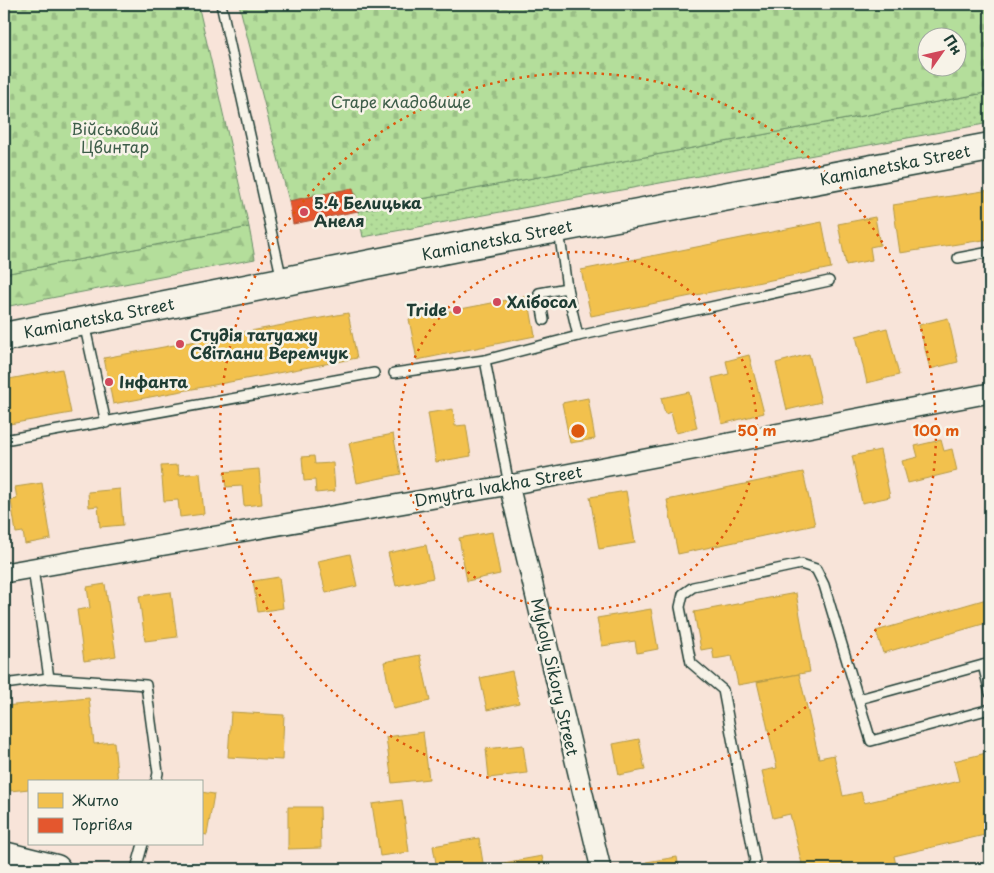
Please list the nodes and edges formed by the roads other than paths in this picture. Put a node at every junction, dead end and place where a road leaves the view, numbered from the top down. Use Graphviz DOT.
graph roads {
  1 [pos="221,4"];
  2 [pos="990,147"];
  3 [pos="558,229"];
  4 [pos="990,252"];
  5 [pos="958,258"];
  6 [pos="829,281"];
  7 [pos="282,283"];
  8 [pos="567,288"];
  9 [pos="83,320"];
  10 [pos="544,320"];
  11 [pos="578,336"];
  12 [pos="4,337"];
  13 [pos="485,360"];
  14 [pos="394,372"];
  15 [pos="374,374"];
  16 [pos="990,393"];
  17 [pos="106,423"];
  18 [pos="4,440"];
  19 [pos="509,484"];
  20 [pos="33,569"];
  21 [pos="4,573"];
  22 [pos="986,664"];
  23 [pos="49,678"];
  24 [pos="4,684"];
  25 [pos="990,693"];
  26 [pos="859,699"];
  27 [pos="990,708"];
  28 [pos="156,780"];
  29 [pos="142,846"];
  30 [pos="4,856"];
  31 [pos="56,869"];
  32 [pos="136,869"];
  33 [pos="601,869"];
  34 [pos="750,869"];
  1 -- 7 [label="lane"];
  2 -- 3 [label="main road, Kamianetska Street"];
  3 -- 7 [label="main road, Kamianetska Street"];
  3 -- 8 [label="lane"];
  4 -- 5 [label="lane"];
  6 -- 11 [label="lane"];
  7 -- 9 [label="main road, Kamianetska Street"];
  8 -- 10 [label="lane"];
  8 -- 11 [label="lane"];
  9 -- 12 [label="main road, Kamianetska Street"];
  9 -- 17 [label="lane"];
  11 -- 13 [label="lane"];
  13 -- 14 [label="lane"];
  13 -- 19 [label="lane"];
  15 -- 17 [label="lane"];
  16 -- 19 [label="street, Dmytra Ivakha Street"];
  17 -- 18 [label="lane"];
  19 -- 20 [label="street, Dmytra Ivakha Street"];
  19 -- 33 [label="street, Mykoly Sikory Street"];
  20 -- 21 [label="street, Dmytra Ivakha Street"];
  20 -- 23 [label="lane"];
  22 -- 25 [label="lane"];
  22 -- 26 [label="lane"];
  23 -- 24 [label="lane"];
  23 -- 28 [label="lane"];
  26 -- 27 [label="lane"];
  26 -- 34 [label="lane"];
  29 -- 32 [label="lane"];
  30 -- 31 [label="main road"];
}
